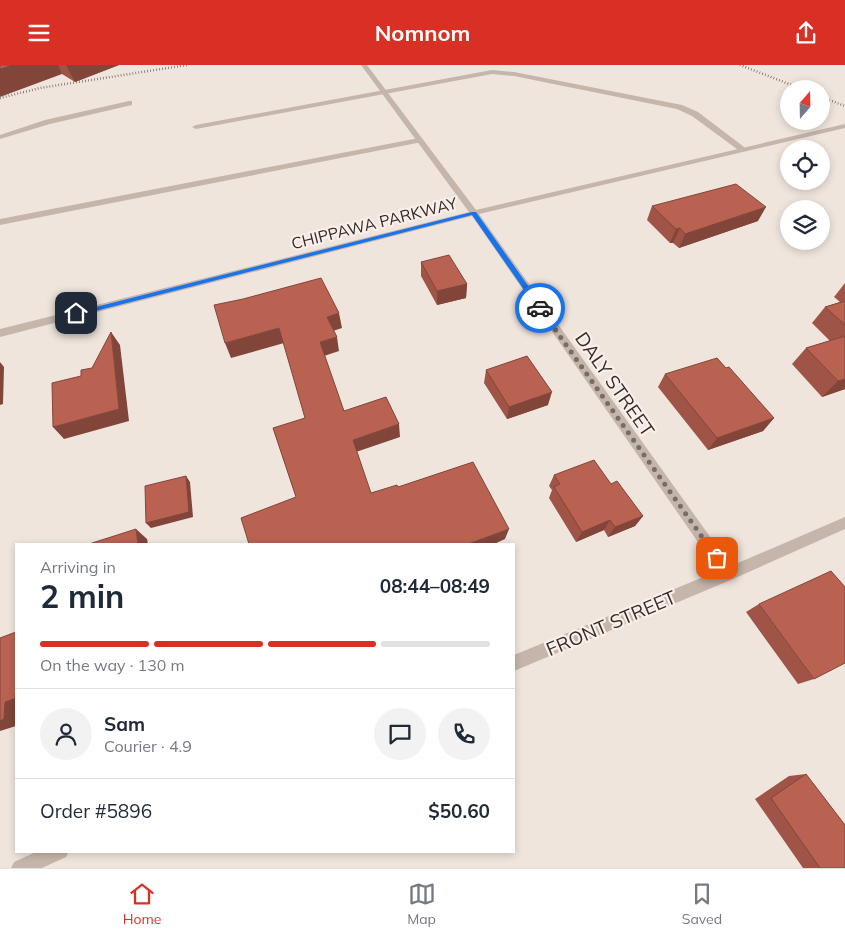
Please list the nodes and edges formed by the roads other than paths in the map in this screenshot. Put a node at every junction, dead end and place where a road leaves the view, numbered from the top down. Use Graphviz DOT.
graph roads {
  1 [pos="364,65"];
  2 [pos="384,92"];
  3 [pos="129,103"];
  4 [pos="845,126"];
  5 [pos="196,127"];
  6 [pos="0,137"];
  7 [pos="419,140"];
  8 [pos="744,150"];
  9 [pos="474,213"];
  10 [pos="0,222"];
  11 [pos="0,333"];
  12 [pos="845,523"];
  13 [pos="728,574"];
  14 [pos="515,663"];
  15 [pos="55,853"];
  16 [pos="20,868"];
  1 -- 2 [label="street, DALY STREET"];
  2 -- 5 [label="street"];
  2 -- 7 [label="street, DALY STREET"];
  2 -- 8 [label="street"];
  3 -- 6 [label="street"];
  4 -- 8 [label="street, CHIPPAWA PARKWAY"];
  7 -- 9 [label="street, DALY STREET"];
  7 -- 10 [label="street"];
  8 -- 9 [label="street, CHIPPAWA PARKWAY"];
  9 -- 11 [label="street, CHIPPAWA PARKWAY"];
  9 -- 13 [label="street, DALY STREET"];
  12 -- 13 [label="street, FRONT STREET"];
  13 -- 14 [label="street, FRONT STREET"];
  15 -- 16 [label="street"];
}
